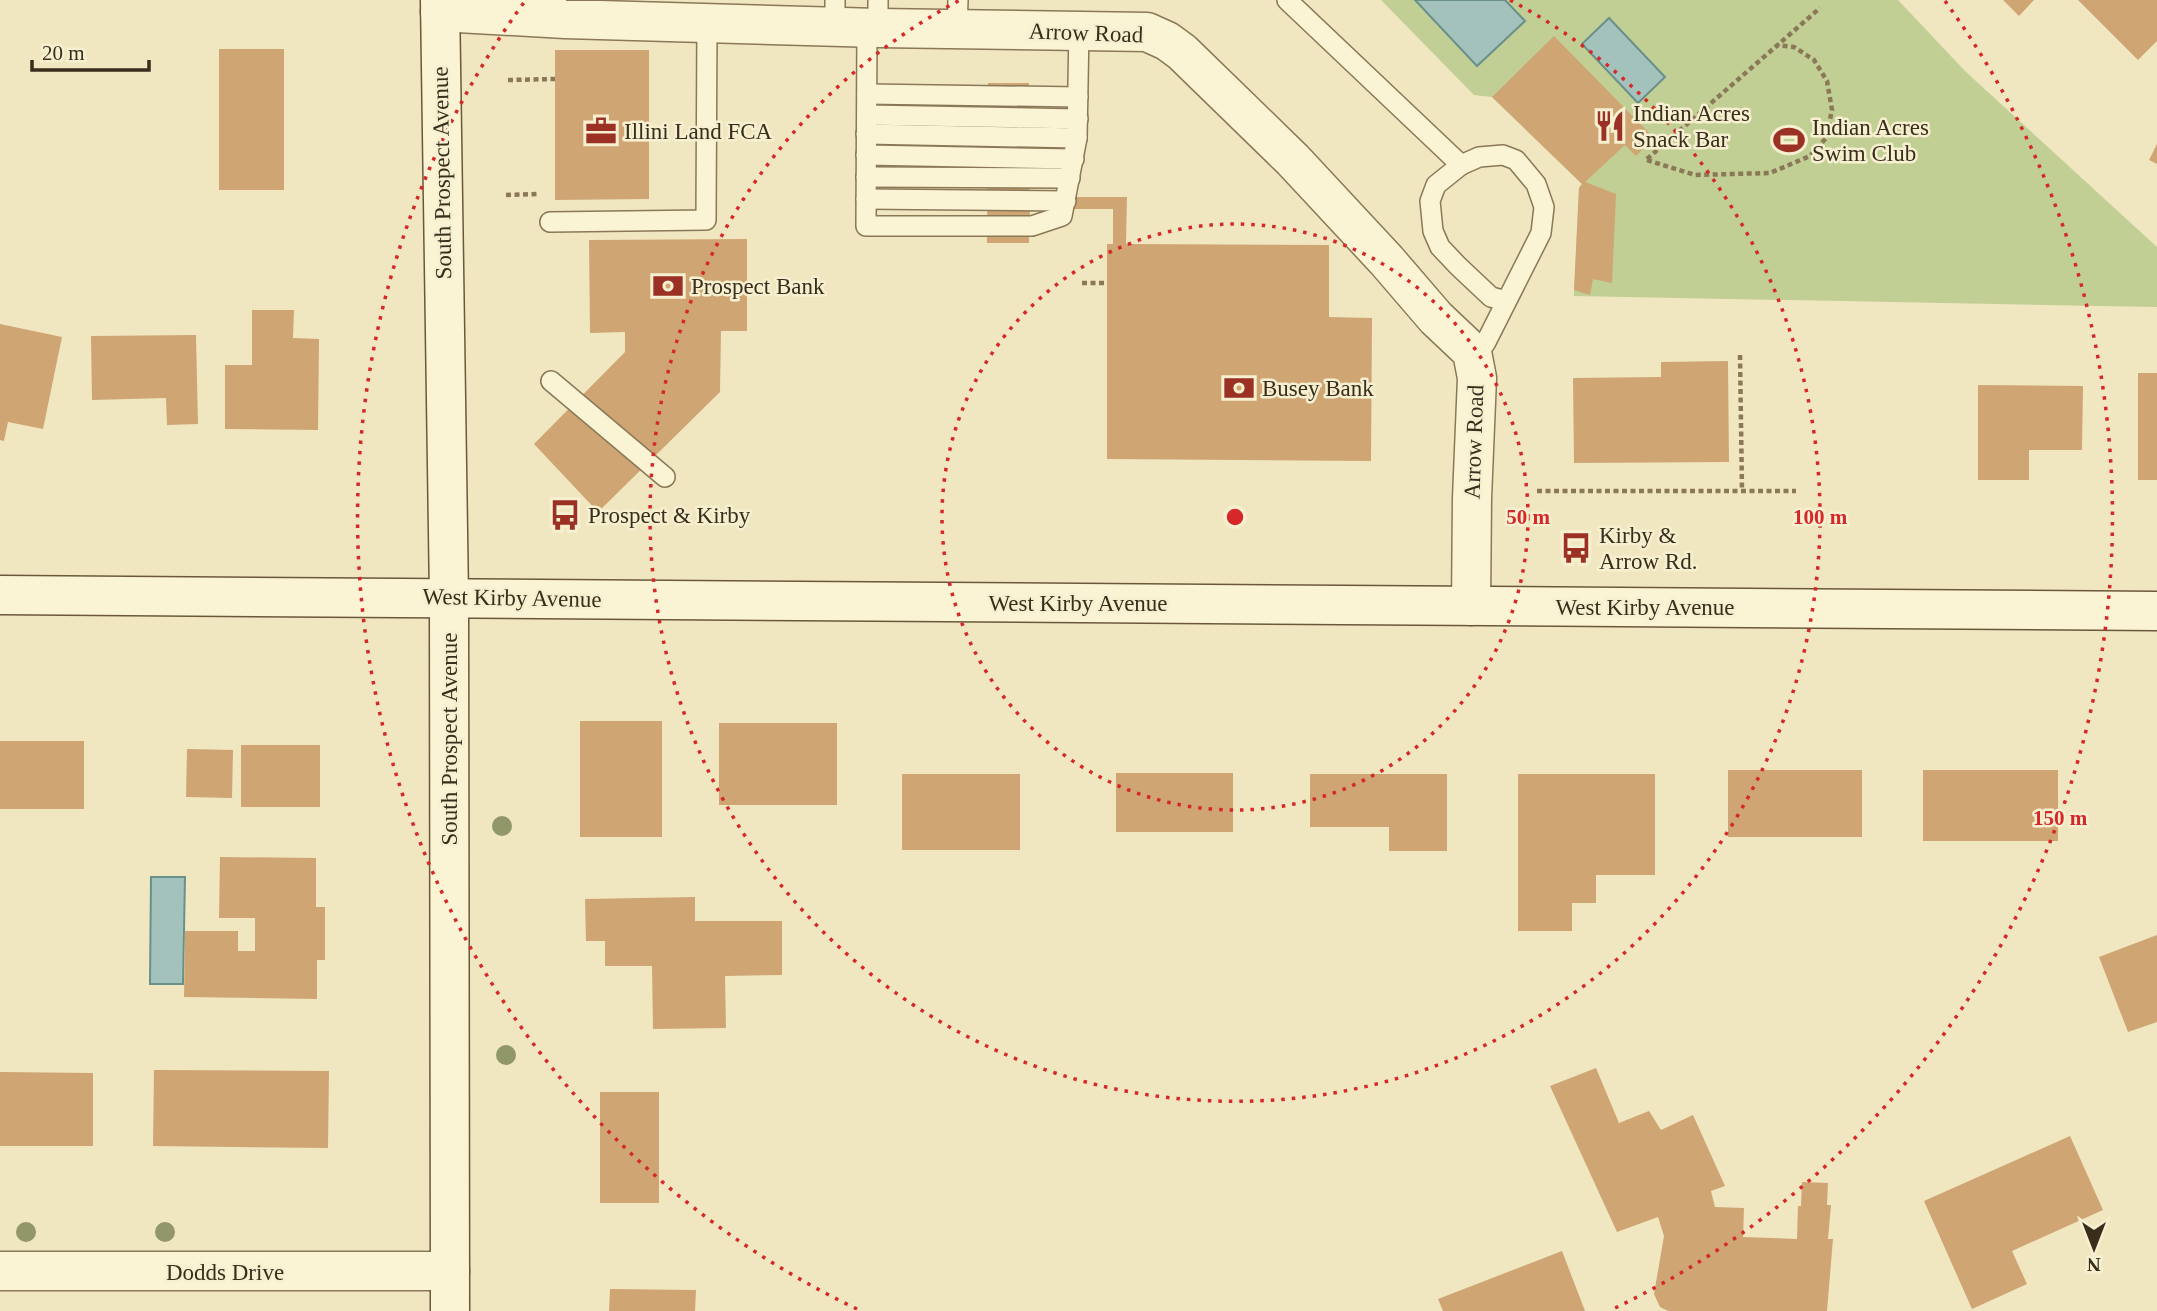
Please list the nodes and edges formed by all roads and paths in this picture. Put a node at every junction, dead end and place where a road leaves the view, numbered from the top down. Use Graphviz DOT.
graph roads {
  1 [pos="1287,0"];
  2 [pos="440,6"];
  3 [pos="1820,8"];
  4 [pos="565,9"];
  5 [pos="958,15"];
  6 [pos="859,16"];
  7 [pos="707,22"];
  8 [pos="1079,29"];
  9 [pos="1777,46"];
  10 [pos="555,79"];
  11 [pos="508,80"];
  12 [pos="867,94"];
  13 [pos="1078,97"];
  14 [pos="866,125"];
  15 [pos="1077,129"];
  16 [pos="866,155"];
  17 [pos="1461,165"];
  18 [pos="1072,168"];
  19 [pos="866,177"];
  20 [pos="545,194"];
  21 [pos="506,195"];
  22 [pos="866,199"];
  23 [pos="1066,201"];
  24 [pos="550,222"];
  25 [pos="1082,283"];
  26 [pos="1107,283"];
  27 [pos="1506,302"];
  28 [pos="1740,355"];
  29 [pos="1475,358"];
  30 [pos="551,381"];
  31 [pos="665,477"];
  32 [pos="1537,491"];
  33 [pos="1742,491"];
  34 [pos="1796,491"];
  35 [pos="0,595"];
  36 [pos="449,598"];
  37 [pos="1471,606"];
  38 [pos="2157,611"];
  39 [pos="0,1270"];
  40 [pos="450,1271"];
  41 [pos="450,1311"];
  1 -- 17 [label="lane"];
  2 -- 4 [label="main road, Arrow Road"];
  2 -- 36 [label="main road, South Prospect Avenue"];
  3 -- 9 [label="path"];
  4 -- 7 [label="main road, Arrow Road"];
  5 -- 6 [label="main road, Arrow Road"];
  5 -- 8 [label="main road, Arrow Road"];
  6 -- 7 [label="main road, Arrow Road"];
  6 -- 12 [label="lane"];
  7 -- 24 [label="lane"];
  8 -- 13 [label="lane"];
  8 -- 29 [label="main road, Arrow Road"];
  9 -- 9 [label="path"];
  10 -- 11 [label="path"];
  12 -- 13 [label="lane"];
  12 -- 14 [label="lane"];
  13 -- 15 [label="lane"];
  14 -- 15 [label="lane"];
  14 -- 16 [label="lane"];
  15 -- 18 [label="lane"];
  16 -- 18 [label="lane"];
  16 -- 19 [label="lane"];
  17 -- 27 [label="lane"];
  17 -- 27 [label="lane"];
  18 -- 19 [label="lane"];
  18 -- 23 [label="lane"];
  19 -- 22 [label="lane"];
  20 -- 21 [label="path"];
  22 -- 23 [label="lane"];
  22 -- 23 [label="lane"];
  25 -- 26 [label="path"];
  27 -- 29 [label="lane"];
  28 -- 33 [label="path"];
  29 -- 37 [label="main road, Arrow Road"];
  30 -- 31 [label="lane"];
  32 -- 33 [label="path"];
  33 -- 34 [label="path"];
  35 -- 36 [label="main road, West Kirby Avenue"];
  36 -- 37 [label="main road, West Kirby Avenue"];
  36 -- 40 [label="main road, South Prospect Avenue"];
  37 -- 38 [label="main road, West Kirby Avenue"];
  39 -- 40 [label="main road, Dodds Drive"];
  40 -- 41 [label="main road, South Prospect Avenue"];
}
